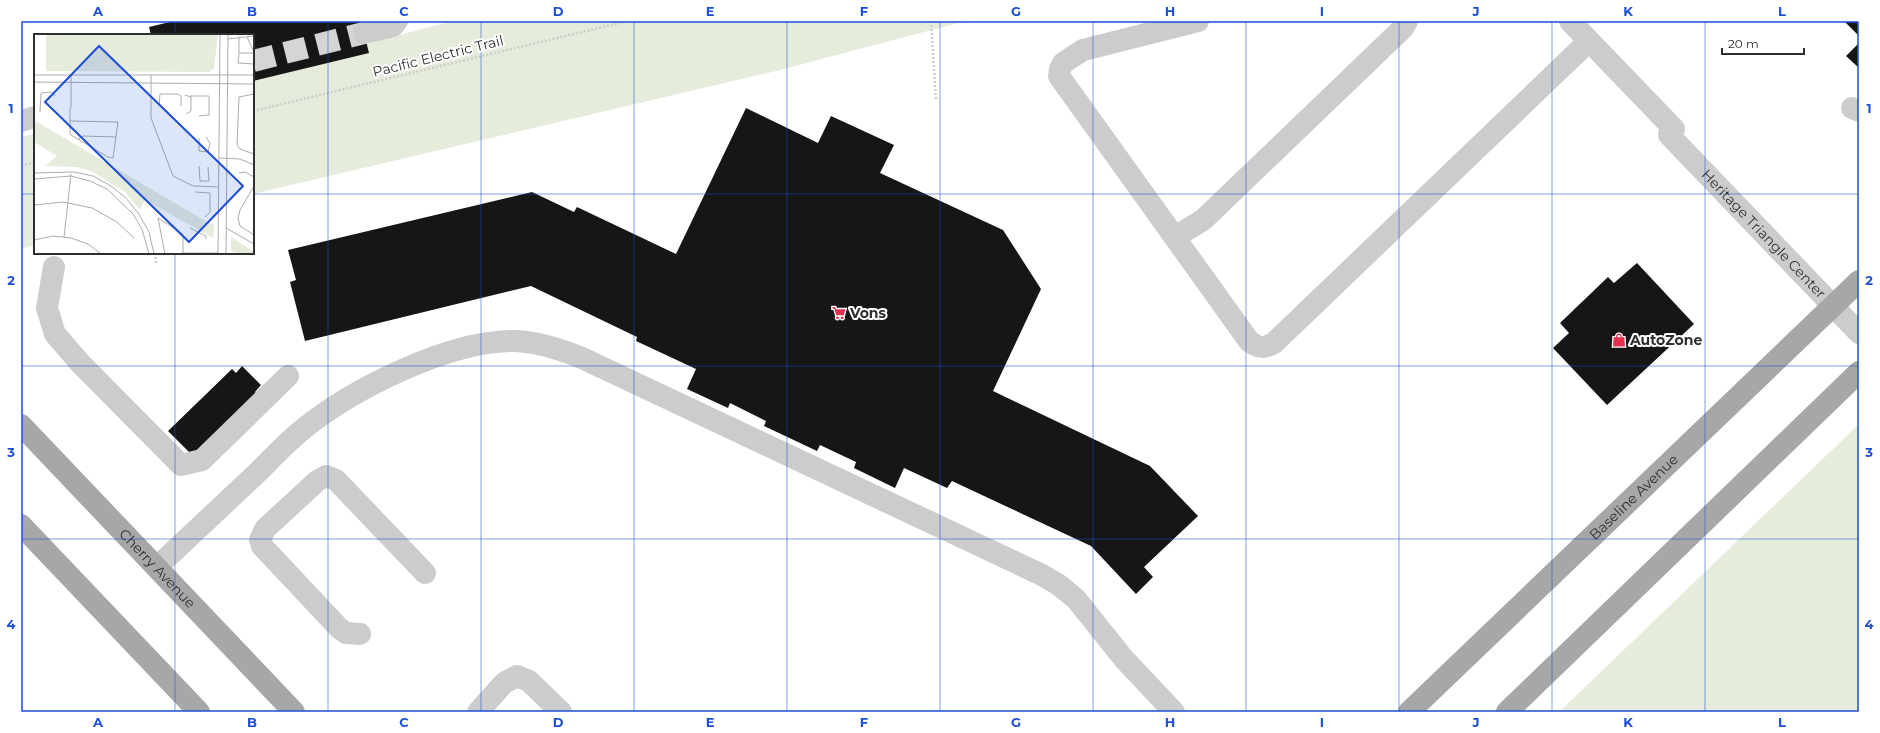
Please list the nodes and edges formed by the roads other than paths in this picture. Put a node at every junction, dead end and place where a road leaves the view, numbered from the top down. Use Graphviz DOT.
graph roads {
  1 [pos="397,21"];
  2 [pos="1198,21"];
  3 [pos="1407,21"];
  4 [pos="1570,21"];
  5 [pos="364,33"];
  6 [pos="1589,41"];
  7 [pos="34,117"];
  8 [pos="21,121"];
  9 [pos="1174,237"];
  10 [pos="54,267"];
  11 [pos="1859,281"];
  12 [pos="1833,306"];
  13 [pos="1859,333"];
  14 [pos="1859,372"];
  15 [pos="288,376"];
  16 [pos="21,425"];
  17 [pos="21,525"];
  18 [pos="157,567"];
  19 [pos="425,573"];
  20 [pos="360,634"];
  21 [pos="199,712"];
  22 [pos="294,712"];
  23 [pos="478,712"];
  24 [pos="561,712"];
  25 [pos="1174,712"];
  26 [pos="1409,712"];
  27 [pos="1507,712"];
  1 -- 5 [label="lane"];
  2 -- 9 [label="lane"];
  3 -- 9 [label="lane"];
  4 -- 6 [label="lane, Heritage Triangle Center"];
  6 -- 9 [label="lane"];
  6 -- 12 [label="lane, Heritage Triangle Center"];
  7 -- 8 [label="lane"];
  10 -- 15 [label="lane"];
  11 -- 12 [label="main road, Baseline Avenue"];
  12 -- 13 [label="lane, Heritage Triangle Center"];
  12 -- 26 [label="main road, Baseline Avenue"];
  14 -- 27 [label="main road"];
  16 -- 18 [label="main road, Cherry Avenue"];
  17 -- 21 [label="main road"];
  18 -- 22 [label="main road, Cherry Avenue"];
  18 -- 25 [label="lane"];
  19 -- 20 [label="lane"];
  23 -- 24 [label="lane"];
}
